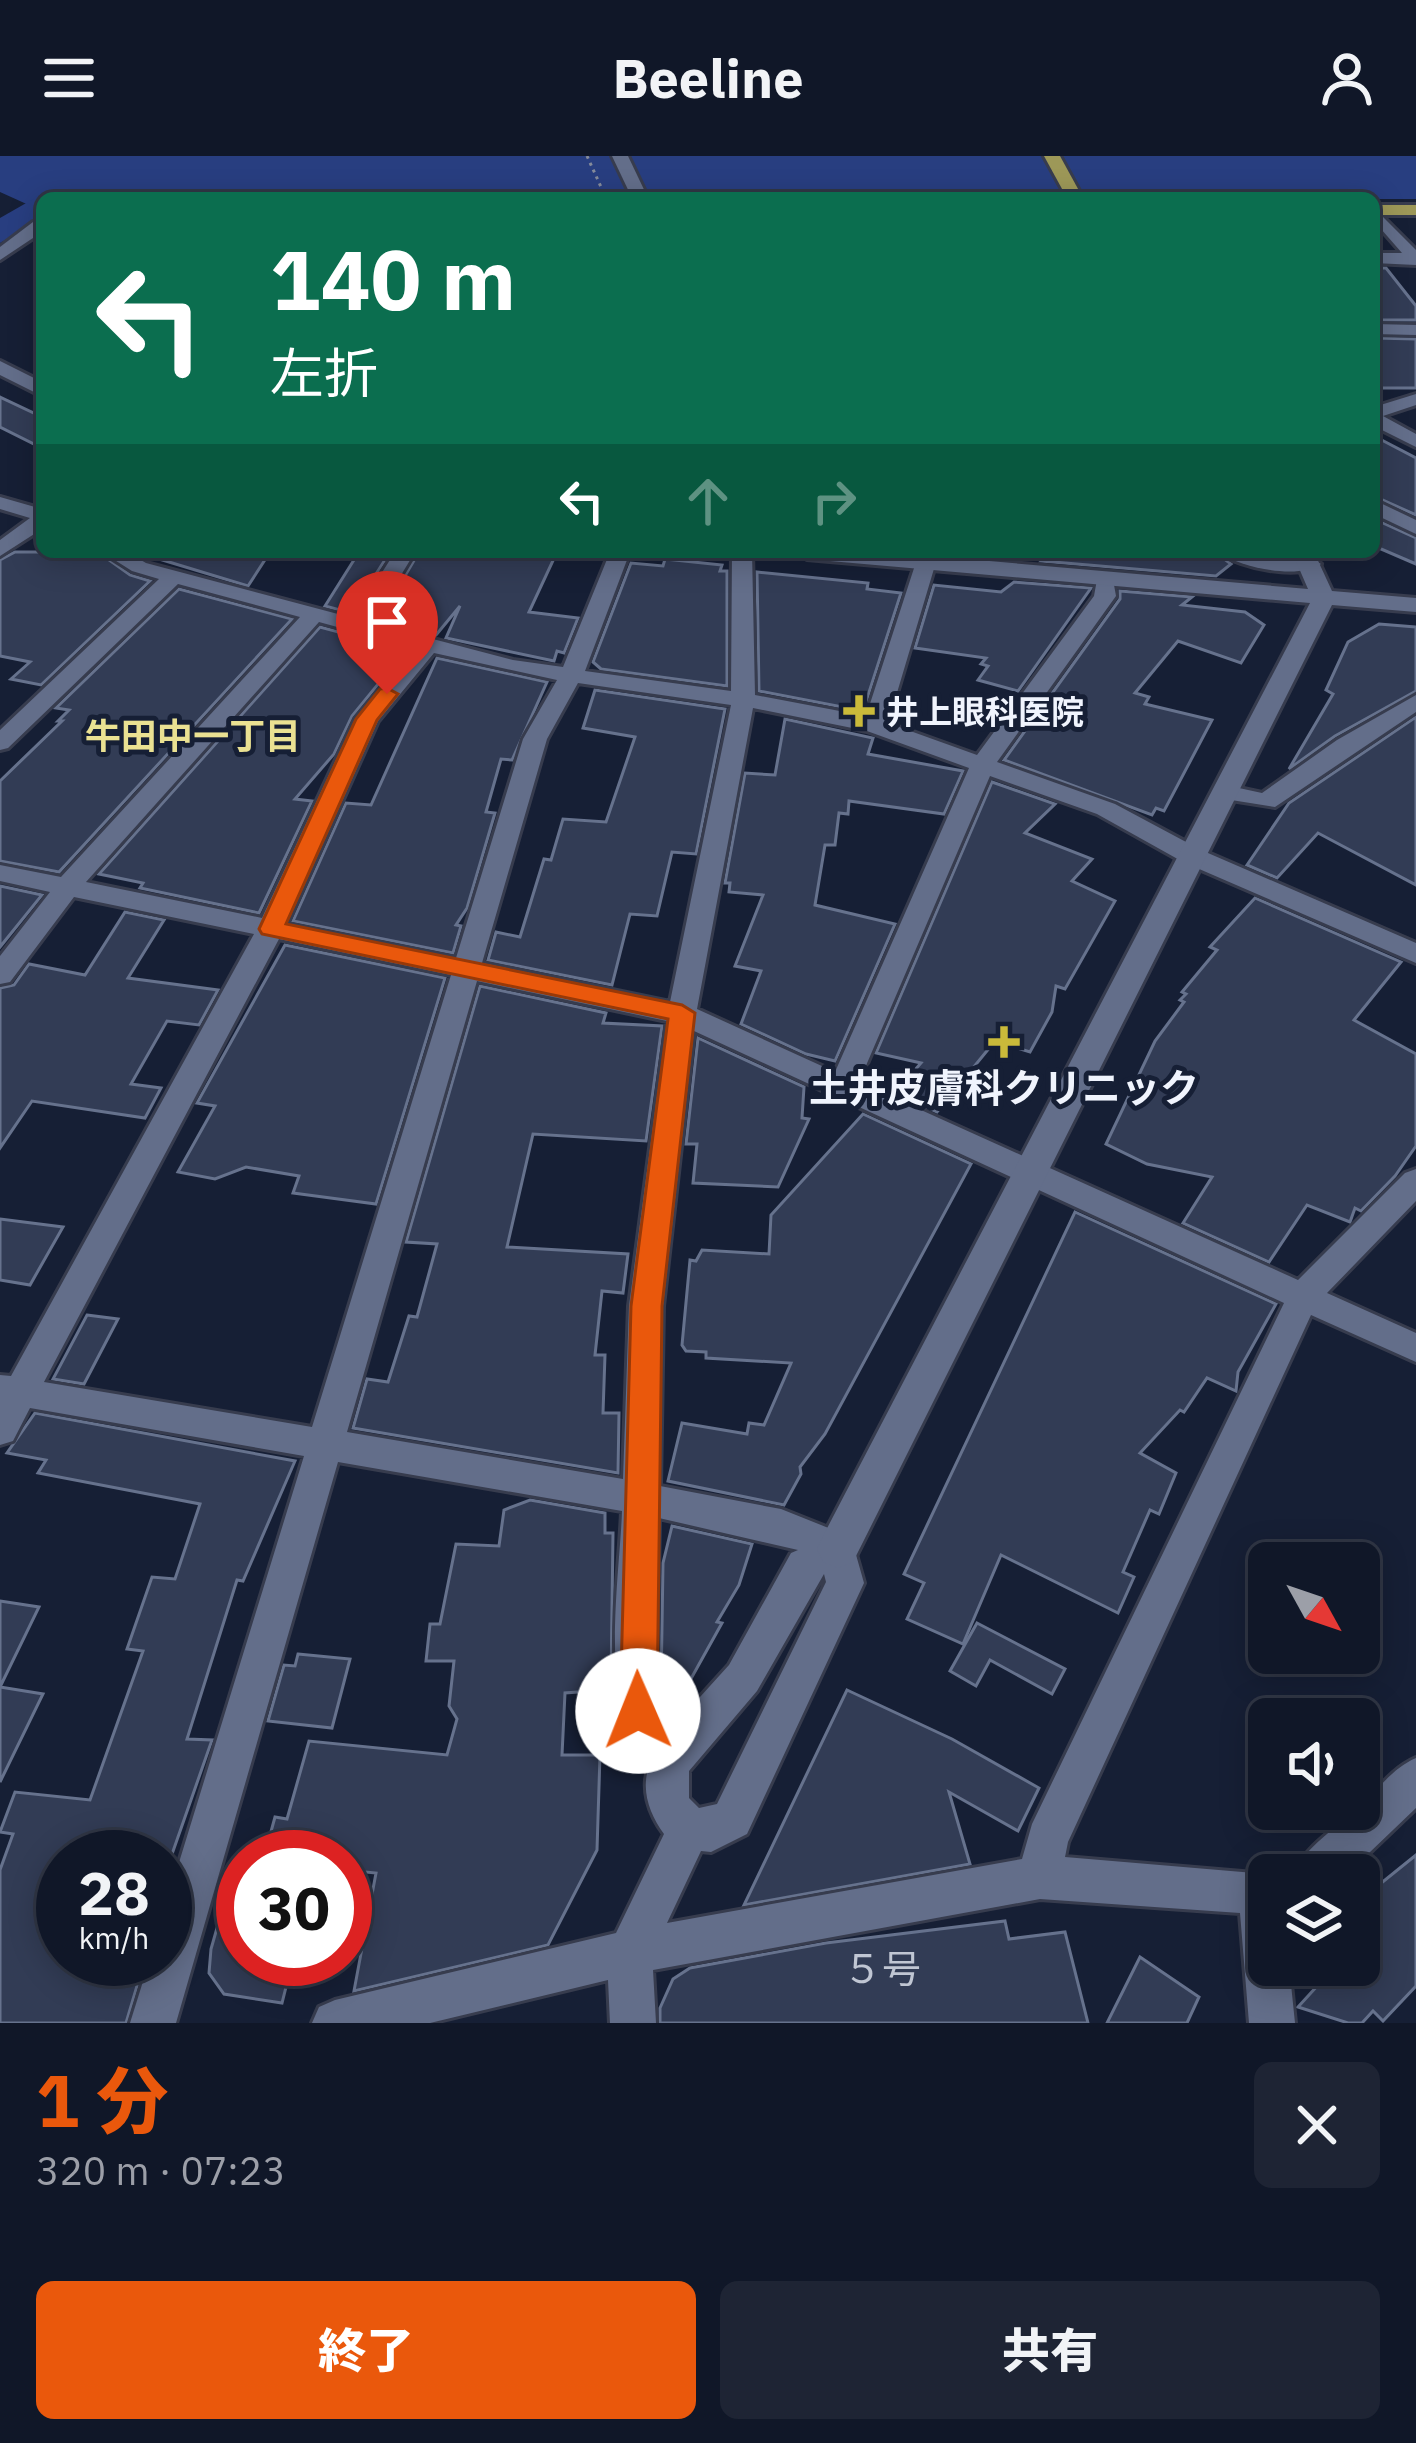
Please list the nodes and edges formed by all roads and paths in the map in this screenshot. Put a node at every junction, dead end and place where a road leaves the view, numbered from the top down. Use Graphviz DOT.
graph roads {
  1 [pos="587,156"];
  2 [pos="620,156"];
  3 [pos="1052,156"];
  4 [pos="603,192"];
  5 [pos="637,192"];
  6 [pos="1072,192"];
  7 [pos="1416,210"];
  8 [pos="1380,211"];
  9 [pos="1380,218"];
  10 [pos="28,223"];
  11 [pos="0,256"];
  12 [pos="1380,258"];
  13 [pos="1415,259"];
  14 [pos="1380,329"];
  15 [pos="1416,330"];
  16 [pos="0,367"];
  17 [pos="36,387"];
  18 [pos="1416,399"];
  19 [pos="1380,414"];
  20 [pos="1380,420"];
  21 [pos="1416,441"];
  22 [pos="0,503"];
  23 [pos="1380,509"];
  24 [pos="36,515"];
  25 [pos="36,522"];
  26 [pos="1416,528"];
  27 [pos="0,550"];
  28 [pos="124,558"];
  29 [pos="401,558"];
  30 [pos="618,558"];
  31 [pos="742,558"];
  32 [pos="878,558"];
  33 [pos="1248,558"];
  34 [pos="1307,558"];
  35 [pos="926,562"];
  36 [pos="174,576"];
  37 [pos="1105,578"];
  38 [pos="1324,598"];
  39 [pos="1416,605"];
  40 [pos="313,615"];
  41 [pos="359,626"];
  42 [pos="429,644"];
  43 [pos="571,676"];
  44 [pos="743,701"];
  45 [pos="1416,703"];
  46 [pos="875,726"];
  47 [pos="0,742"];
  48 [pos="982,765"];
  49 [pos="1225,792"];
  50 [pos="1192,856"];
  51 [pos="0,873"];
  52 [pos="68,887"];
  53 [pos="271,929"];
  54 [pos="1416,953"];
  55 [pos="467,969"];
  56 [pos="0,975"];
  57 [pos="682,1013"];
  58 [pos="843,1083"];
  59 [pos="1032,1171"];
  60 [pos="1416,1181"];
  61 [pos="1304,1295"];
  62 [pos="1416,1348"];
  63 [pos="10,1390"];
  64 [pos="0,1430"];
  65 [pos="324,1442"];
  66 [pos="640,1498"];
  67 [pos="838,1549"];
  68 [pos="674,1757"];
  69 [pos="1416,1780"];
  70 [pos="690,1828"];
  71 [pos="1337,1854"];
  72 [pos="1040,1877"];
  73 [pos="1248,1893"];
  74 [pos="631,1952"];
  75 [pos="1269,1986"];
  76 [pos="153,2023"];
  77 [pos="335,2023"];
  78 [pos="633,2023"];
  79 [pos="1271,2023"];
  1 -- 4 [label="path"];
  2 -- 5 [label="street"];
  3 -- 6 [label="main road"];
  7 -- 8 [label="main road"];
  9 -- 13 [label="street"];
  10 -- 11 [label="street"];
  12 -- 13 [label="street"];
  14 -- 15 [label="street"];
  16 -- 17 [label="street"];
  18 -- 19 [label="street"];
  20 -- 21 [label="street"];
  22 -- 24 [label="street"];
  23 -- 26 [label="street"];
  25 -- 27 [label="street"];
  28 -- 36 [label="street"];
  29 -- 41 [label="street"];
  30 -- 43 [label="street"];
  31 -- 44 [label="street"];
  32 -- 35 [label="street"];
  33 -- 34 [label="street"];
  34 -- 38 [label="street"];
  35 -- 37 [label="street"];
  35 -- 46 [label="street"];
  36 -- 40 [label="street"];
  36 -- 47 [label="street"];
  37 -- 38 [label="street"];
  37 -- 48 [label="street"];
  38 -- 39 [label="street"];
  38 -- 49 [label="street"];
  40 -- 41 [label="street"];
  40 -- 52 [label="street"];
  41 -- 42 [label="street"];
  42 -- 43 [label="street"];
  42 -- 53 [label="street"];
  43 -- 44 [label="street"];
  43 -- 55 [label="street"];
  44 -- 46 [label="street"];
  44 -- 57 [label="street"];
  45 -- 49 [label="street"];
  46 -- 48 [label="street"];
  48 -- 50 [label="street"];
  48 -- 58 [label="street"];
  49 -- 50 [label="street"];
  50 -- 54 [label="street"];
  50 -- 59 [label="street"];
  51 -- 52 [label="street"];
  52 -- 53 [label="street"];
  52 -- 56 [label="street"];
  53 -- 55 [label="street"];
  53 -- 63 [label="street"];
  55 -- 57 [label="street"];
  55 -- 65 [label="street"];
  57 -- 58 [label="street"];
  57 -- 66 [label="street"];
  58 -- 59 [label="street"];
  59 -- 61 [label="street"];
  59 -- 67 [label="street"];
  60 -- 61 [label="street"];
  61 -- 62 [label="street"];
  61 -- 72 [label="street"];
  63 -- 64 [label="street"];
  63 -- 65 [label="street"];
  65 -- 66 [label="street"];
  65 -- 76 [label="street"];
  66 -- 67 [label="street"];
  66 -- 68 [label="street"];
  67 -- 68 [label="street"];
  67 -- 70 [label="street"];
  68 -- 70 [label="street"];
  69 -- 71 [label="street"];
  70 -- 74 [label="street"];
  72 -- 73 [label="street"];
  72 -- 74 [label="street"];
  74 -- 77 [label="street"];
  74 -- 78 [label="street"];
  75 -- 79 [label="street"];
}
